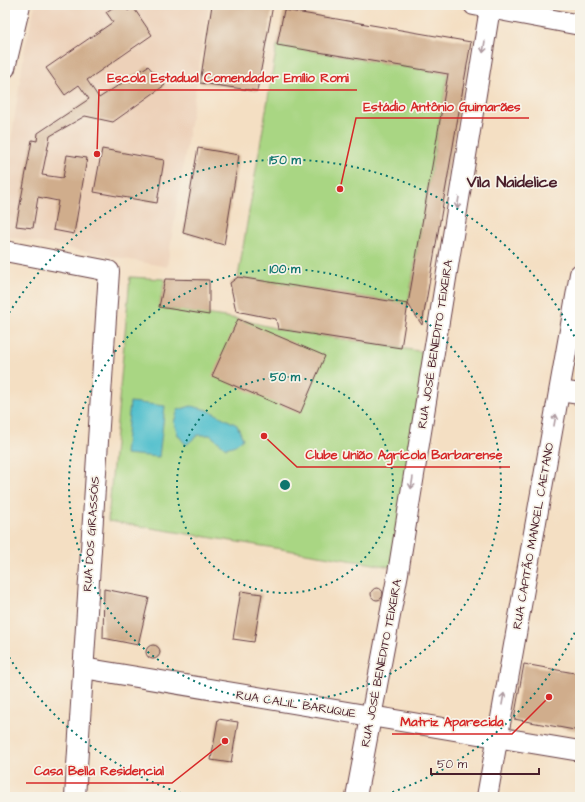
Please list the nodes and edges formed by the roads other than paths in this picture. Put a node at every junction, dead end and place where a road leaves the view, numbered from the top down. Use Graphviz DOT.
graph roads {
  1 [pos="20,5"];
  2 [pos="482,7"];
  3 [pos="580,25"];
  4 [pos="6,59"];
  5 [pos="5,251"];
  6 [pos="580,274"];
  7 [pos="560,391"];
  8 [pos="580,394"];
  9 [pos="83,668"];
  10 [pos="371,716"];
  11 [pos="496,737"];
  12 [pos="580,751"];
  13 [pos="74,797"];
  14 [pos="356,797"];
  15 [pos="487,797"];
  1 -- 4 [label="street"];
  2 -- 3 [label="street"];
  2 -- 10 [label="street, RUA JOSÉ BENEDITO TEIXEIRA, one-way"];
  5 -- 9 [label="street, RUA DOS GIRASSÓIS"];
  6 -- 7 [label="street, RUA CAPITÃO MANOEL CAETANO"];
  7 -- 8 [label="street"];
  11 -- 7 [label="street, RUA CAPITÃO MANOEL CAETANO, one-way"];
  9 -- 10 [label="street, RUA CALIL BARUQUE"];
  9 -- 13 [label="street, RUA DOS GIRASSÓIS"];
  10 -- 11 [label="street, RUA CALIL BARUQUE"];
  10 -- 14 [label="street, RUA JOSÉ BENEDITO TEIXEIRA"];
  11 -- 12 [label="street, RUA CALIL BARUQUE"];
  11 -- 15 [label="street, RUA CAPITÃO MANOEL CAETANO"];
}
